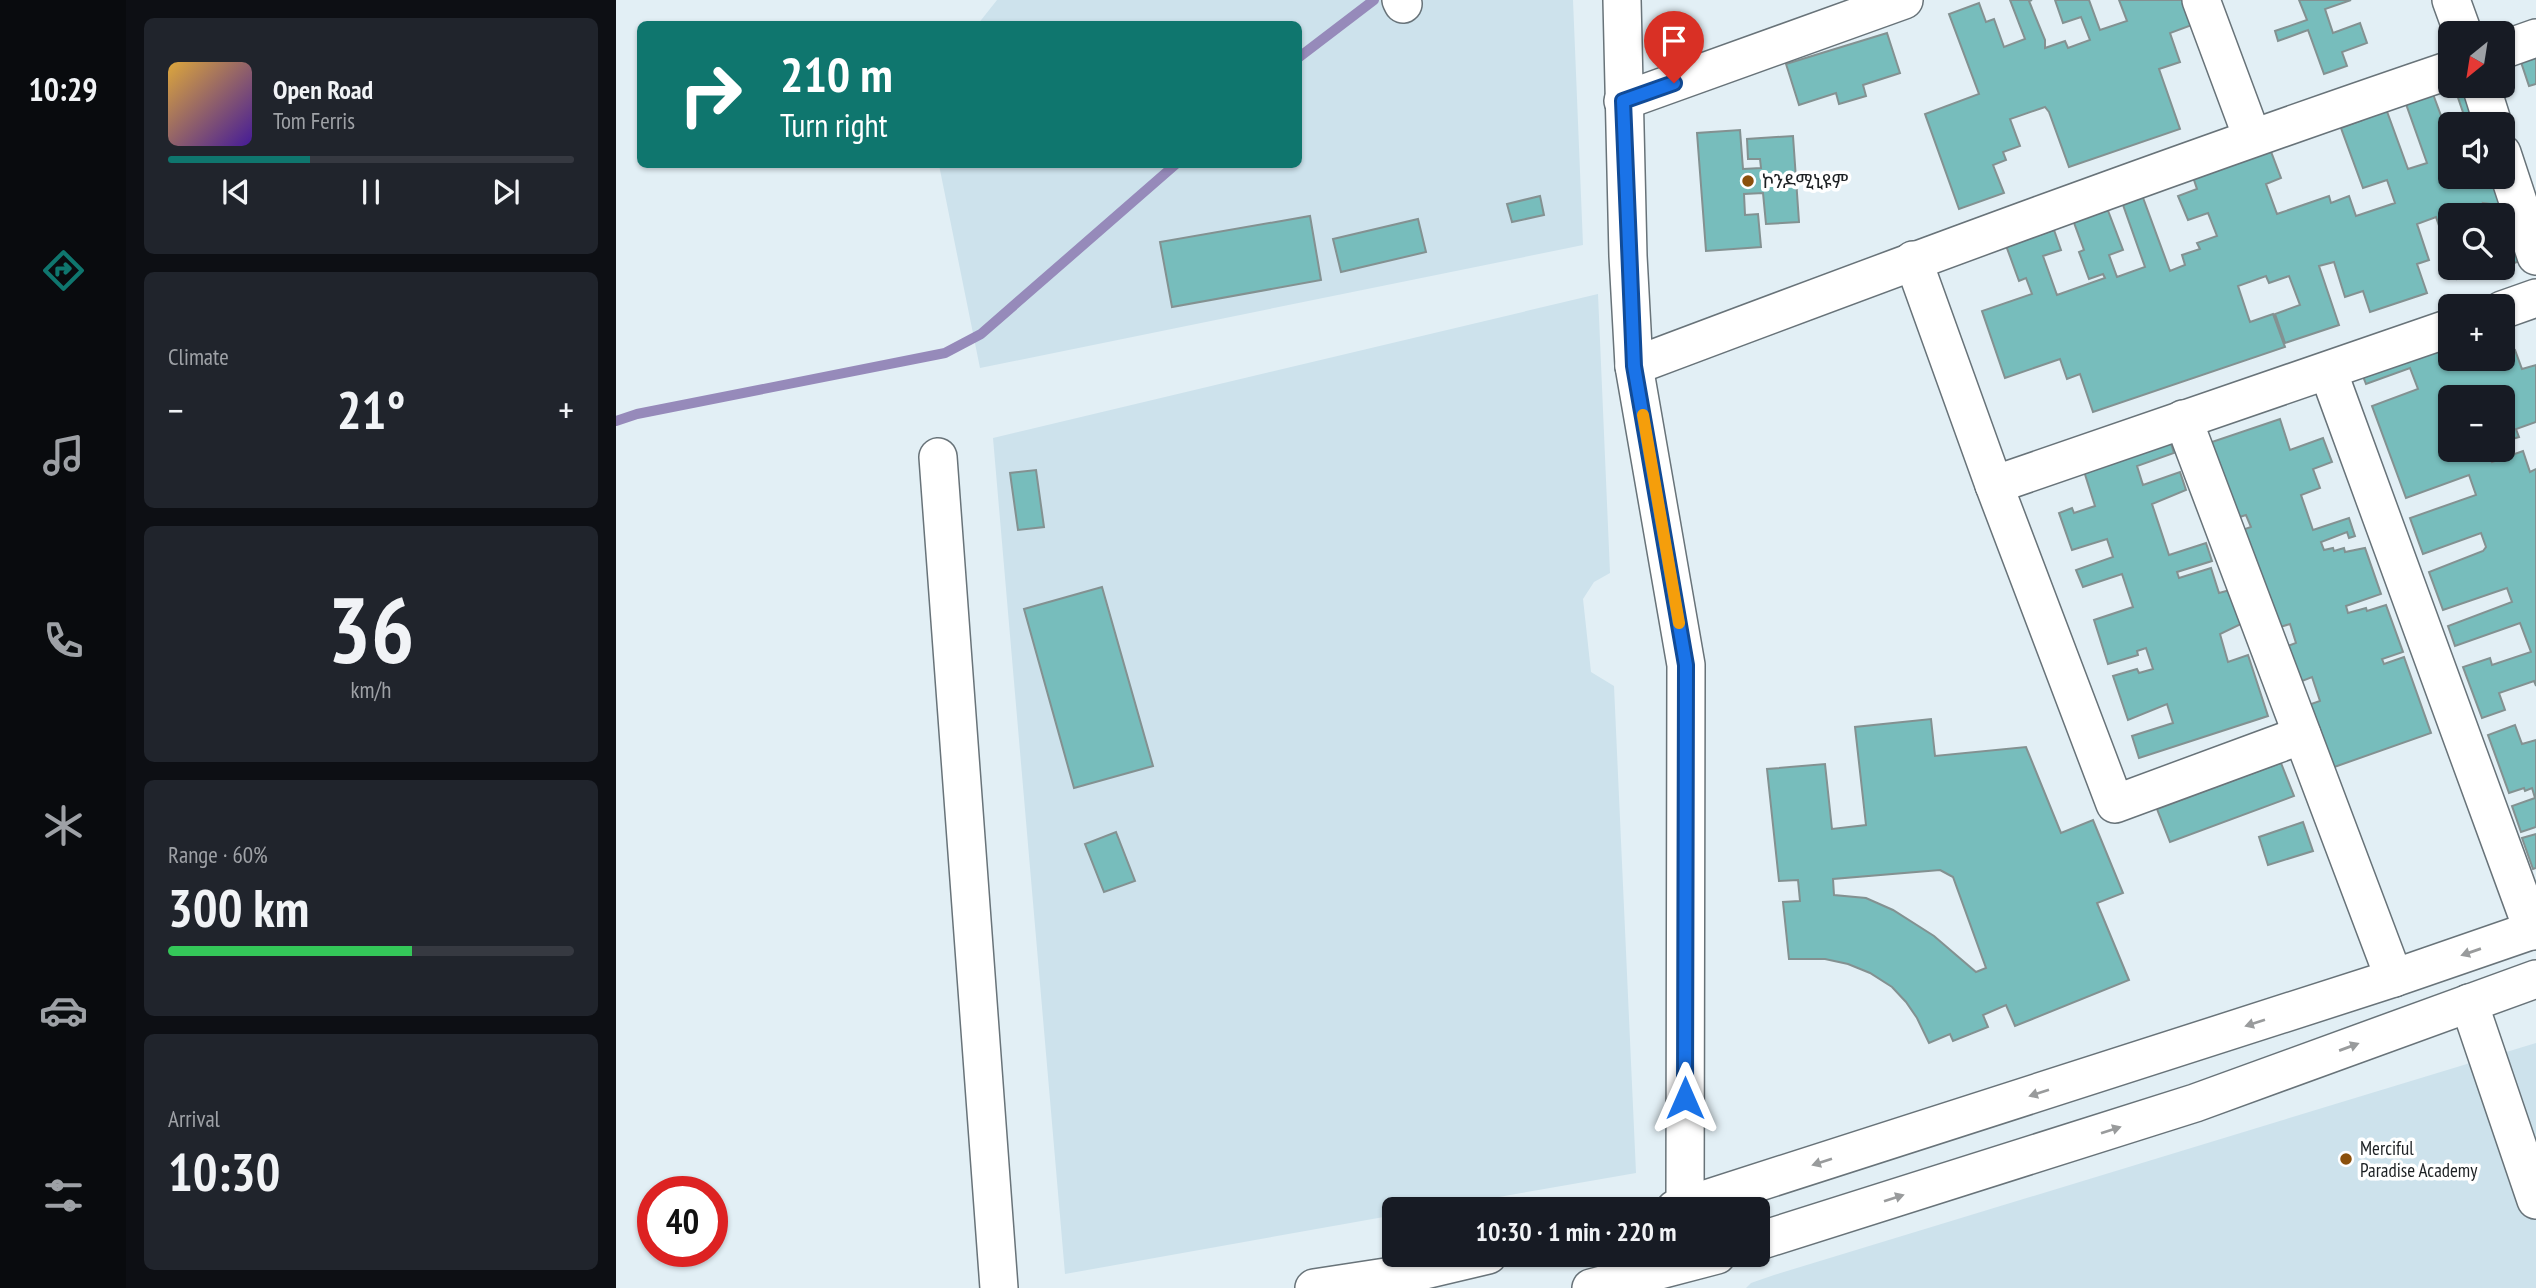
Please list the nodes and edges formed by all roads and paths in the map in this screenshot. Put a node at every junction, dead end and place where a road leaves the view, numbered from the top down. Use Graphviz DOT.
graph roads {
  1 [pos="1622,0"];
  2 [pos="1903,0"];
  3 [pos="2201,0"];
  4 [pos="2451,0"];
  5 [pos="2459,21"];
  6 [pos="2536,38"];
  7 [pos="2515,45"];
  8 [pos="2438,74"];
  9 [pos="1623,101"];
  10 [pos="2252,137"];
  11 [pos="2514,189"];
  12 [pos="2536,256"];
  13 [pos="1913,260"];
  14 [pos="2536,298"];
  15 [pos="2515,305"];
  16 [pos="2438,332"];
  17 [pos="1634,366"];
  18 [pos="2328,371"];
  19 [pos="2183,419"];
  20 [pos="937,457"];
  21 [pos="1994,485"];
  22 [pos="2302,735"];
  23 [pos="2534,930"];
  24 [pos="2394,978"];
  25 [pos="2536,979"];
  26 [pos="2469,1003"];
  27 [pos="2177,1048"];
  28 [pos="2195,1103"];
  29 [pos="1682,1197"];
  30 [pos="1716,1197"];
  31 [pos="2536,1200"];
  32 [pos="1770,1238"];
  33 [pos="1437,1267"];
  34 [pos="1687,1267"];
  35 [pos="999,1288"];
  36 [pos="1314,1288"];
  37 [pos="1591,1288"];
  1 -- 9 [label="street"];
  2 -- 9 [label="street"];
  3 -- 10 [label="street"];
  4 -- 5 [label="street"];
  6 -- 7 [label="street"];
  8 -- 10 [label="street"];
  9 -- 17 [label="street"];
  10 -- 13 [label="street"];
  11 -- 12 [label="street"];
  13 -- 17 [label="street"];
  13 -- 21 [label="street"];
  14 -- 15 [label="street"];
  16 -- 18 [label="street"];
  17 -- 29 [label="street"];
  18 -- 19 [label="street"];
  18 -- 23 [label="street"];
  19 -- 21 [label="street"];
  19 -- 22 [label="street"];
  20 -- 35 [label="street"];
  21 -- 22 [label="street"];
  22 -- 24 [label="street"];
  23 -- 24 [label="street, one-way"];
  24 -- 27 [label="street, one-way"];
  25 -- 26 [label="street"];
  28 -- 26 [label="street, one-way"];
  26 -- 31 [label="street"];
  27 -- 28 [label="street"];
  27 -- 30 [label="street, one-way"];
  32 -- 28 [label="street, one-way"];
  33 -- 36 [label="street"];
  34 -- 37 [label="street"];
}
